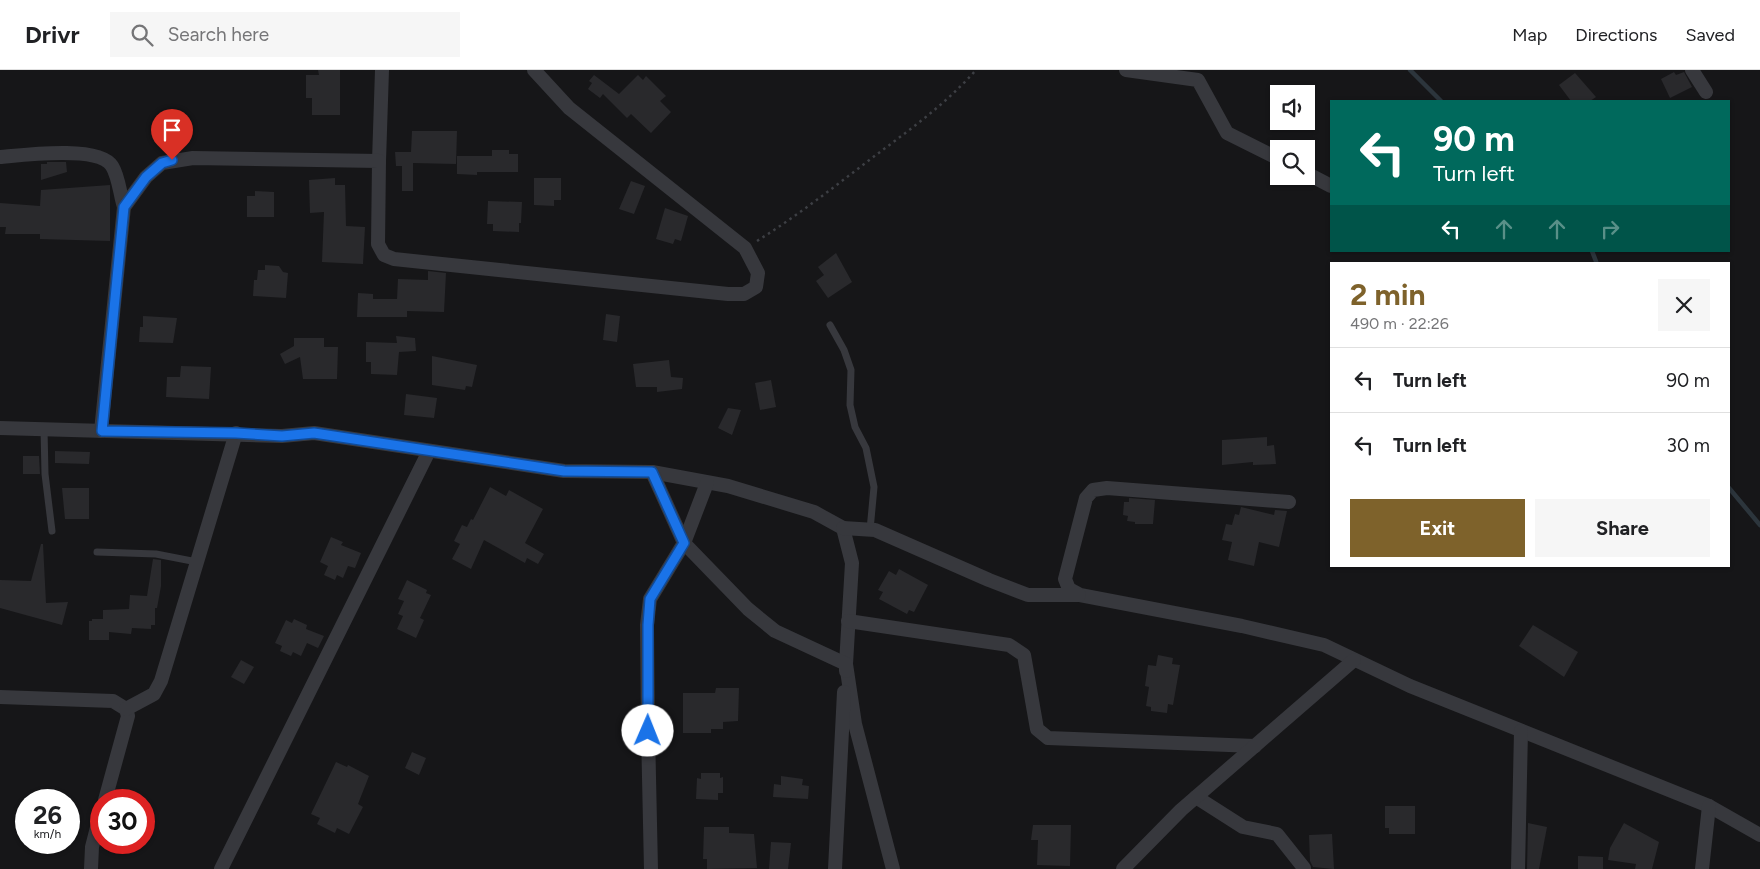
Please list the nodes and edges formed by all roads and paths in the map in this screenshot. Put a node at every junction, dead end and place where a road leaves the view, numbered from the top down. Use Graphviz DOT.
graph roads {
  1 [pos="382,70"];
  2 [pos="534,70"];
  3 [pos="976,70"];
  4 [pos="1126,70"];
  5 [pos="1692,70"];
  6 [pos="1706,92"];
  7 [pos="1270,154"];
  8 [pos="0,157"];
  9 [pos="379,161"];
  10 [pos="1315,178"];
  11 [pos="1330,186"];
  12 [pos="124,207"];
  13 [pos="745,248"];
  14 [pos="830,325"];
  15 [pos="0,428"];
  16 [pos="44,429"];
  17 [pos="102,431"];
  18 [pos="236,433"];
  19 [pos="429,451"];
  20 [pos="652,472"];
  21 [pos="707,482"];
  22 [pos="1290,502"];
  23 [pos="843,528"];
  24 [pos="870,530"];
  25 [pos="52,531"];
  26 [pos="684,543"];
  27 [pos="97,552"];
  28 [pos="197,562"];
  29 [pos="1080,595"];
  30 [pos="848,621"];
  31 [pos="1354,660"];
  32 [pos="846,664"];
  33 [pos="0,697"];
  34 [pos="126,709"];
  35 [pos="1521,731"];
  36 [pos="1255,746"];
  37 [pos="108,789"];
  38 [pos="1196,797"];
  39 [pos="1709,806"];
  40 [pos="1760,835"];
  41 [pos="92,854"];
  42 [pos="1304,868"];
  43 [pos="91,869"];
  44 [pos="221,869"];
  45 [pos="651,869"];
  46 [pos="834,869"];
  47 [pos="893,869"];
  48 [pos="1123,869"];
  49 [pos="1518,869"];
  50 [pos="1702,869"];
  1 -- 9 [label="street"];
  2 -- 13 [label="street"];
  3 -- 13 [label="path"];
  4 -- 7 [label="street"];
  5 -- 6 [label="street"];
  8 -- 12 [label="street"];
  9 -- 12 [label="street"];
  9 -- 13 [label="street"];
  10 -- 11 [label="street"];
  12 -- 17 [label="street"];
  14 -- 24 [label="lane"];
  15 -- 16 [label="street"];
  16 -- 17 [label="street"];
  16 -- 25 [label="lane"];
  17 -- 18 [label="street"];
  18 -- 19 [label="street"];
  18 -- 28 [label="street"];
  19 -- 20 [label="street"];
  19 -- 44 [label="street"];
  20 -- 21 [label="street"];
  20 -- 26 [label="street"];
  21 -- 23 [label="street"];
  21 -- 26 [label="street"];
  22 -- 29 [label="street"];
  23 -- 24 [label="street"];
  23 -- 30 [label="street"];
  24 -- 29 [label="street"];
  26 -- 32 [label="street"];
  26 -- 45 [label="street"];
  27 -- 28 [label="lane"];
  28 -- 34 [label="street"];
  29 -- 31 [label="street"];
  30 -- 32 [label="street"];
  30 -- 36 [label="street"];
  31 -- 35 [label="street"];
  31 -- 36 [label="street"];
  32 -- 46 [label="street"];
  32 -- 47 [label="street"];
  33 -- 34 [label="street"];
  34 -- 37 [label="street"];
  35 -- 39 [label="street"];
  35 -- 49 [label="street"];
  36 -- 38 [label="street"];
  38 -- 42 [label="street"];
  38 -- 48 [label="street"];
  39 -- 40 [label="street"];
  39 -- 50 [label="street"];
  41 -- 43 [label="street"];
}
